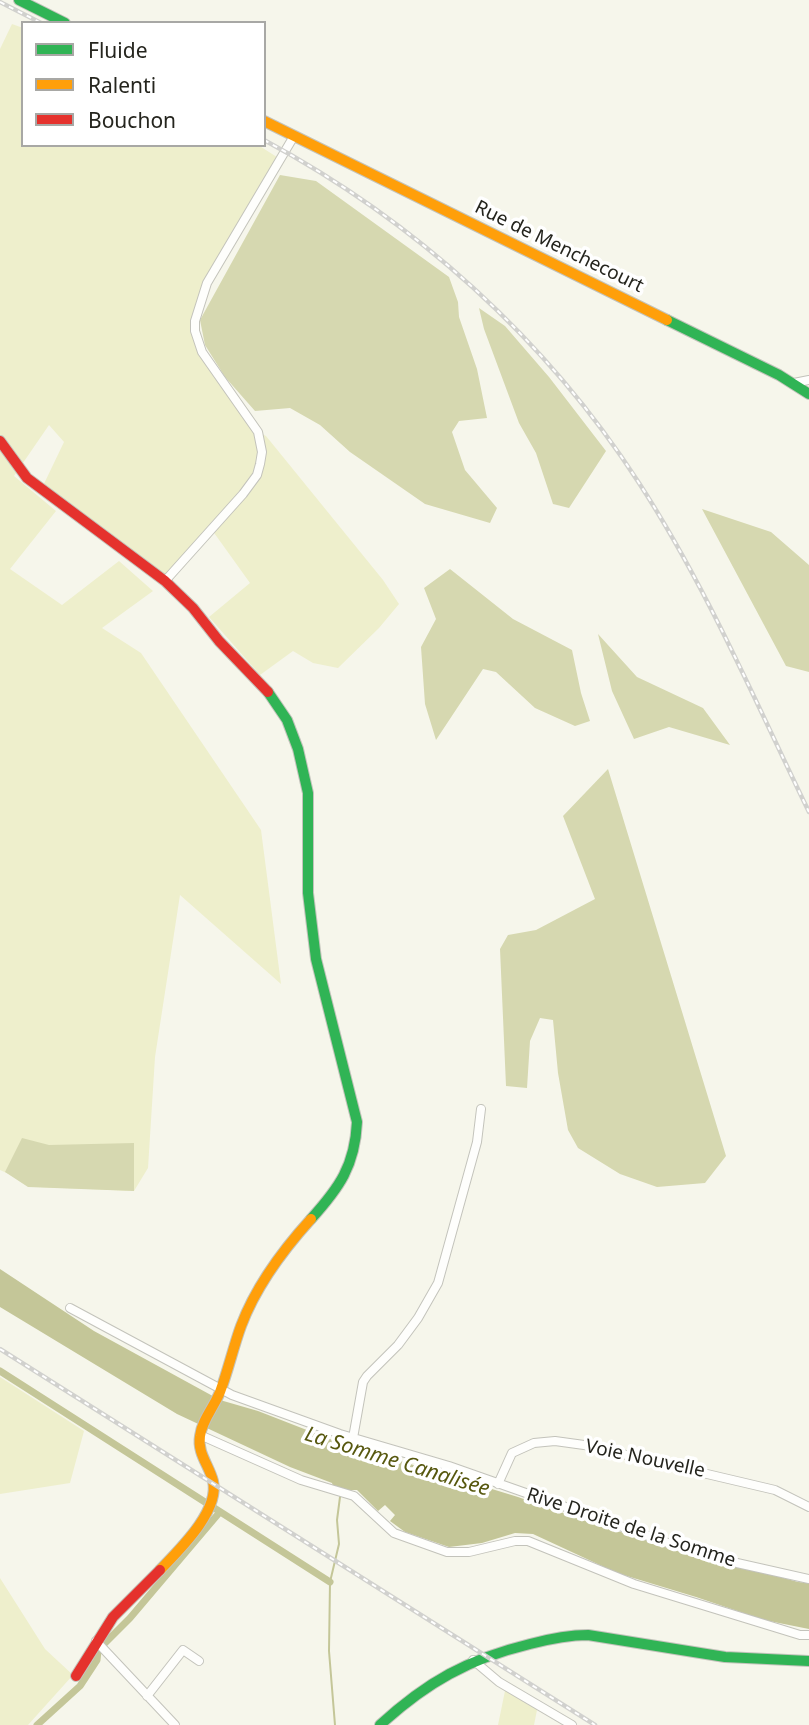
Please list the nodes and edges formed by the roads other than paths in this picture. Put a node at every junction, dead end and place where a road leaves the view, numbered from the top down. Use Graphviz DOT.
graph roads {
  1 [pos="19,0"];
  2 [pos="61,21"];
  3 [pos="266,122"];
  4 [pos="292,135"];
  5 [pos="808,387"];
  6 [pos="0,441"];
  7 [pos="165,582"];
  8 [pos="481,1109"];
  9 [pos="69,1308"];
  10 [pos="220,1391"];
  11 [pos="200,1433"];
  12 [pos="353,1438"];
  13 [pos="498,1484"];
  14 [pos="809,1507"];
  15 [pos="809,1579"];
  16 [pos="809,1634"];
  17 [pos="96,1642"];
  18 [pos="473,1660"];
  19 [pos="199,1661"];
  20 [pos="809,1661"];
  21 [pos="76,1676"];
  22 [pos="147,1696"];
  23 [pos="175,1725"];
  24 [pos="380,1725"];
  25 [pos="572,1725"];
  1 -- 2 [label="street"];
  3 -- 4 [label="street, Rue de Menchecourt"];
  4 -- 5 [label="street, Rue de Menchecourt"];
  4 -- 7 [label="street"];
  6 -- 7 [label="street"];
  7 -- 10 [label="street"];
  8 -- 12 [label="street"];
  9 -- 10 [label="street, Rive Droite de la Somme"];
  10 -- 11 [label="street"];
  10 -- 12 [label="street, Rive Droite de la Somme"];
  11 -- 16 [label="street"];
  11 -- 17 [label="street"];
  12 -- 13 [label="street, Rive Droite de la Somme"];
  13 -- 14 [label="street, Voie Nouvelle"];
  13 -- 15 [label="street, Rive Droite de la Somme"];
  17 -- 21 [label="street"];
  17 -- 22 [label="street"];
  18 -- 20 [label="street"];
  18 -- 24 [label="street"];
  18 -- 25 [label="street"];
  19 -- 22 [label="street"];
  22 -- 23 [label="street"];
}
